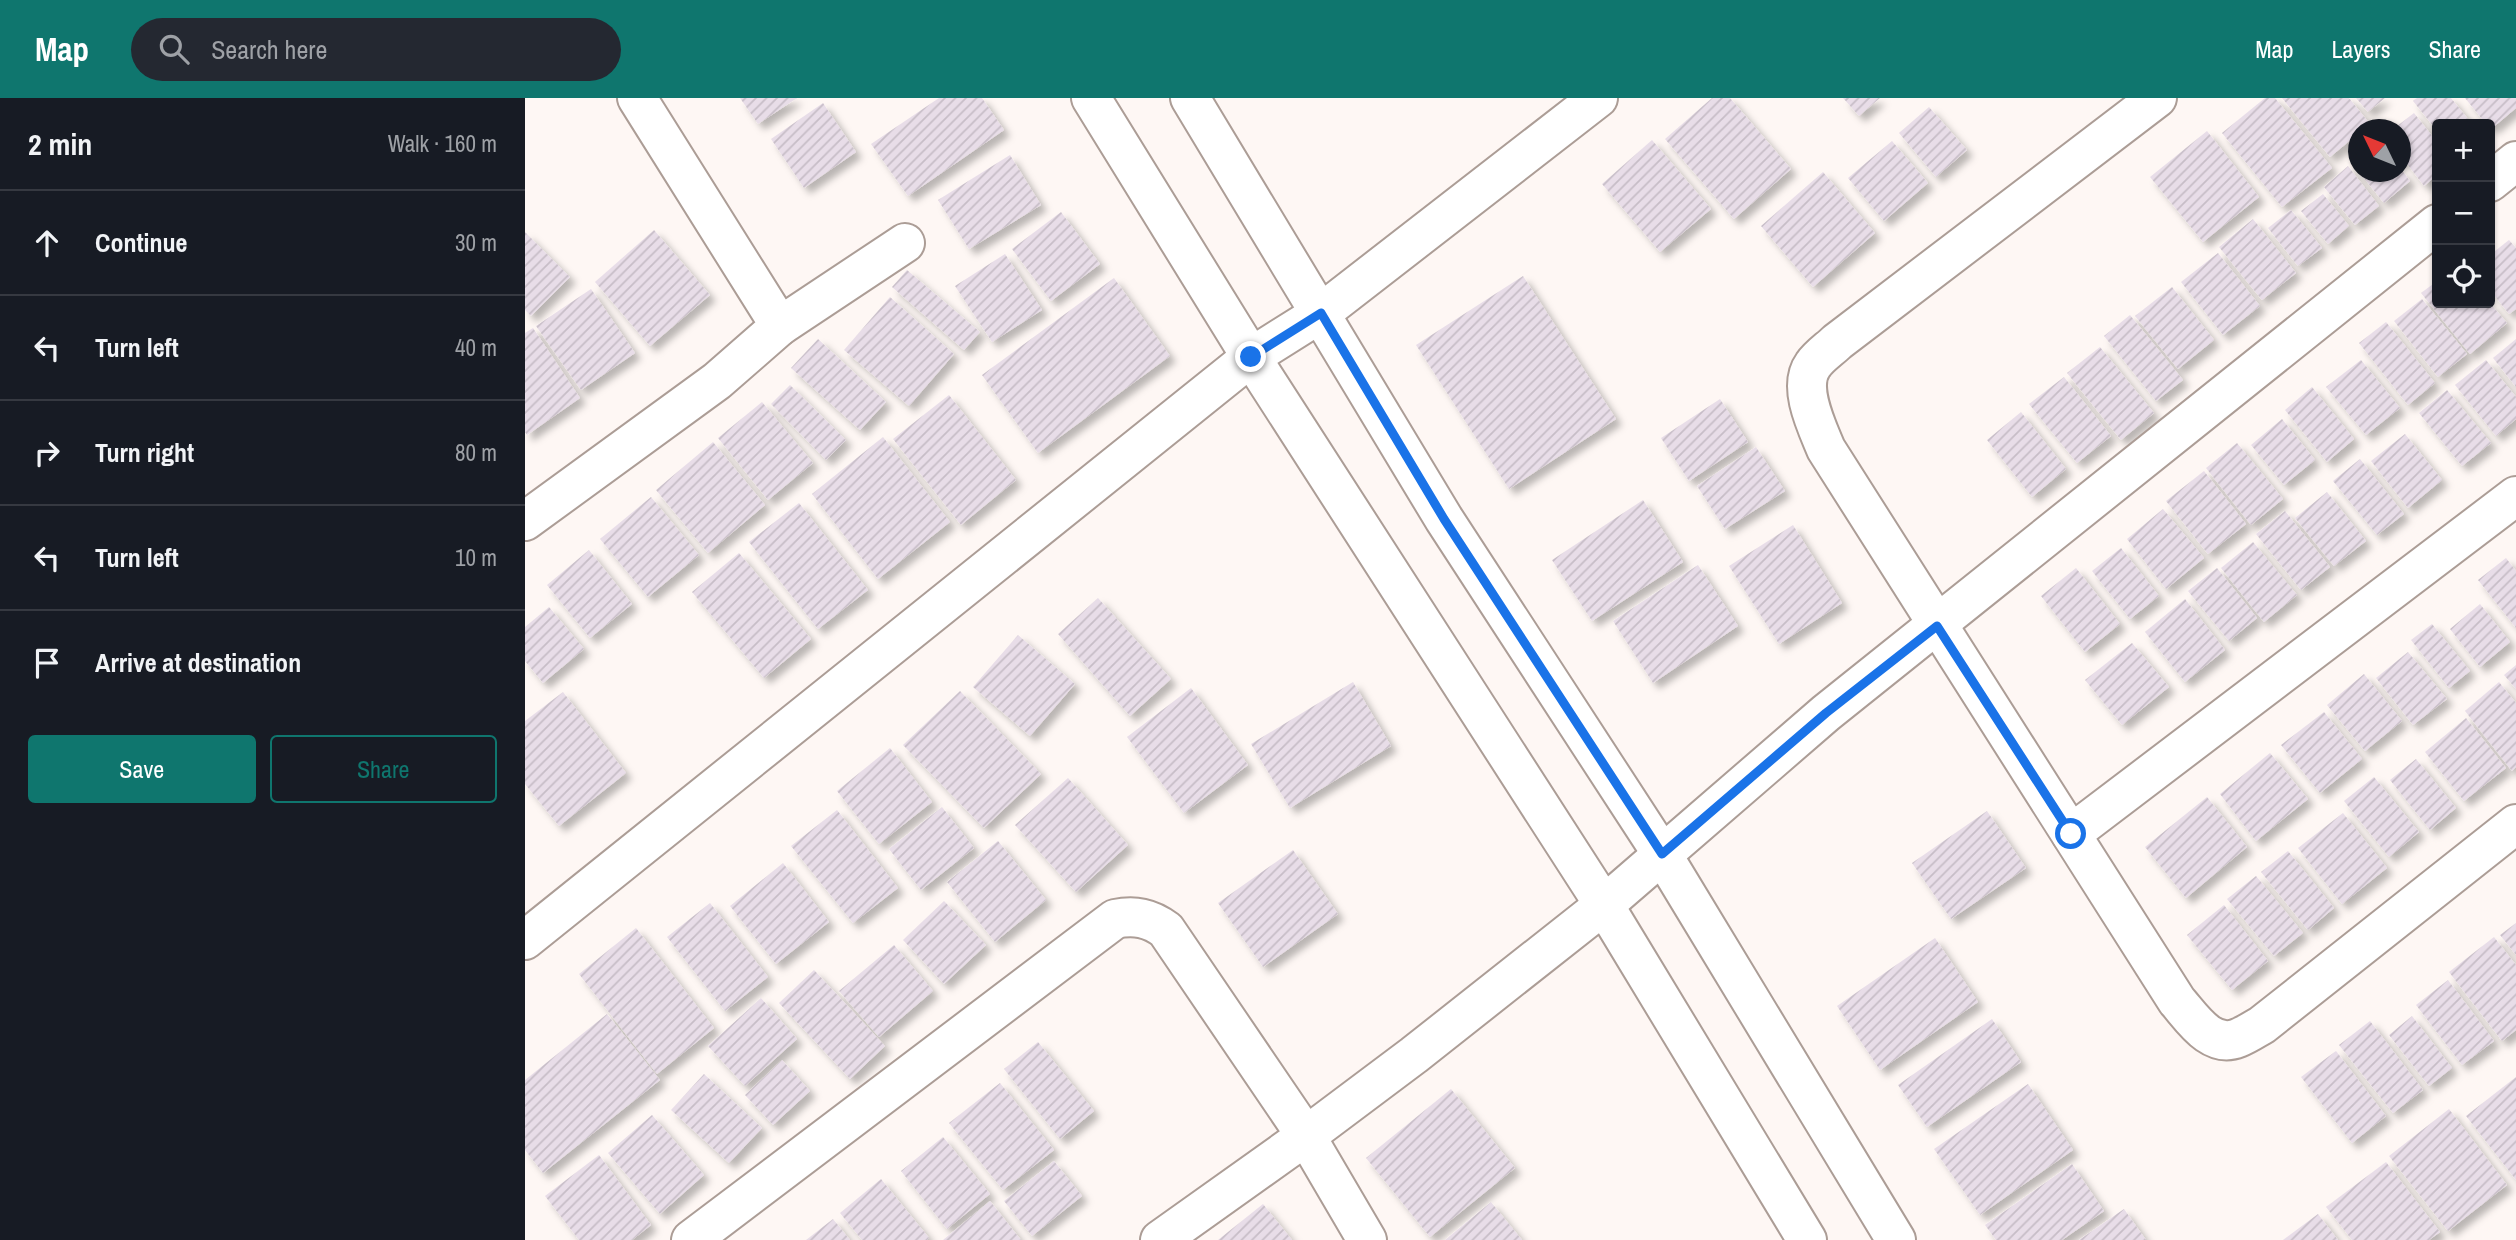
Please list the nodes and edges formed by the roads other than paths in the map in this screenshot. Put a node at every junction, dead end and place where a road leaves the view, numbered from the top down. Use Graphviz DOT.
graph roads {
  1 [pos="637,98"];
  2 [pos="1091,98"];
  3 [pos="1190,98"];
  4 [pos="1598,98"];
  5 [pos="2157,98"];
  6 [pos="2516,161"];
  7 [pos="2495,178"];
  8 [pos="2432,228"];
  9 [pos="905,243"];
  10 [pos="1321,313"];
  11 [pos="781,326"];
  12 [pos="1251,357"];
  13 [pos="2516,496"];
  14 [pos="525,521"];
  15 [pos="1937,626"];
  16 [pos="2516,824"];
  17 [pos="2071,834"];
  18 [pos="1662,854"];
  19 [pos="1604,905"];
  20 [pos="525,940"];
  21 [pos="1306,1136"];
  22 [pos="691,1240"];
  23 [pos="1160,1240"];
  24 [pos="1367,1240"];
  25 [pos="1807,1240"];
  26 [pos="1896,1240"];
  1 -- 11 [label="street"];
  2 -- 12 [label="street"];
  3 -- 10 [label="street"];
  4 -- 10 [label="street"];
  5 -- 15 [label="street"];
  6 -- 7 [label="street"];
  8 -- 15 [label="street"];
  9 -- 11 [label="street"];
  10 -- 12 [label="street"];
  10 -- 18 [label="street"];
  11 -- 14 [label="street"];
  12 -- 19 [label="street"];
  12 -- 20 [label="street"];
  13 -- 17 [label="street"];
  15 -- 17 [label="street"];
  15 -- 18 [label="street"];
  16 -- 17 [label="street"];
  18 -- 19 [label="street"];
  18 -- 26 [label="street"];
  19 -- 21 [label="street"];
  19 -- 25 [label="street"];
  21 -- 22 [label="street"];
  21 -- 23 [label="street"];
  21 -- 24 [label="street"];
}
